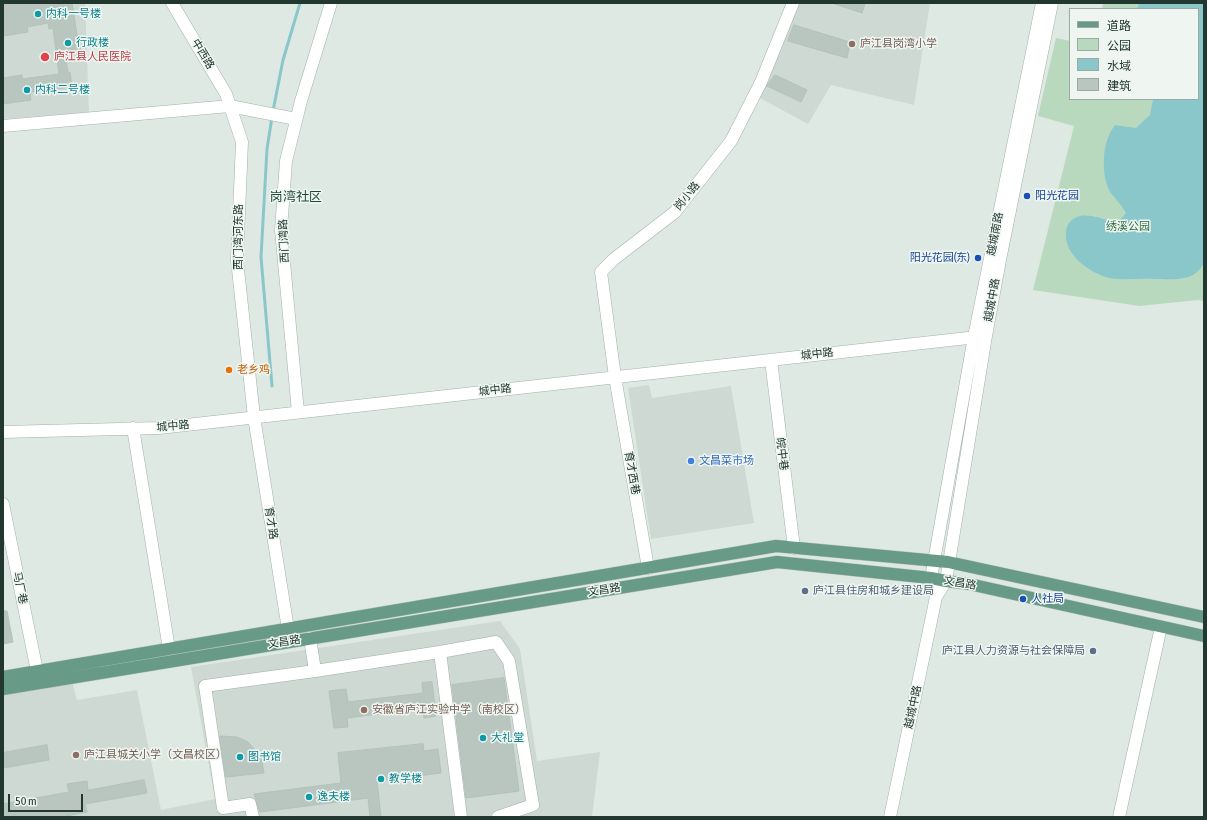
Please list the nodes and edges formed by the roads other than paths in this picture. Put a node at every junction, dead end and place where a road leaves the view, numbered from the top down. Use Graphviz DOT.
graph roads {
  1 [pos="172,3"];
  2 [pos="331,3"];
  3 [pos="793,3"];
  4 [pos="1042,3"];
  5 [pos="1052,3"];
  6 [pos="230,106"];
  7 [pos="290,118"];
  8 [pos="3,126"];
  9 [pos="980,336"];
  10 [pos="771,360"];
  11 [pos="615,377"];
  12 [pos="298,412"];
  13 [pos="254,417"];
  14 [pos="133,428"];
  15 [pos="3,432"];
  16 [pos="3,504"];
  17 [pos="794,548"];
  18 [pos="935,560"];
  19 [pos="948,562"];
  20 [pos="648,568"];
  21 [pos="931,578"];
  22 [pos="946,582"];
  23 [pos="936,597"];
  24 [pos="1204,617"];
  25 [pos="1161,627"];
  26 [pos="288,629"];
  27 [pos="1204,636"];
  28 [pos="310,638"];
  29 [pos="169,649"];
  30 [pos="440,652"];
  31 [pos="37,671"];
  32 [pos="315,671"];
  33 [pos="3,677"];
  34 [pos="3,689"];
  35 [pos="253,817"];
  36 [pos="461,817"];
  37 [pos="498,817"];
  38 [pos="890,817"];
  39 [pos="1119,817"];
  1 -- 6 [label="street, 中西路"];
  2 -- 7 [label="street, 西门湾路"];
  3 -- 11 [label="street, 岗小路"];
  4 -- 9 [label="street, 越城南路"];
  5 -- 9 [label="street, 越城中路"];
  6 -- 7 [label="street"];
  6 -- 8 [label="street"];
  6 -- 13 [label="street, 西门湾河东路"];
  7 -- 12 [label="street, 西门湾路"];
  9 -- 10 [label="street, 城中路"];
  9 -- 18 [label="street, 越城南路"];
  9 -- 19 [label="street, 越城中路"];
  10 -- 11 [label="street, 城中路"];
  10 -- 17 [label="street, 皖中巷"];
  11 -- 12 [label="street, 城中路"];
  11 -- 20 [label="street, 育才西巷"];
  12 -- 13 [label="street, 城中路"];
  13 -- 14 [label="street, 城中路"];
  13 -- 26 [label="street, 育才路"];
  14 -- 15 [label="street, 城中路"];
  14 -- 29 [label="street"];
  16 -- 31 [label="street, 马厂巷"];
  17 -- 18 [label="main road, 文昌路"];
  17 -- 20 [label="main road, 文昌路"];
  18 -- 19 [label="main road, 文昌路"];
  18 -- 21 [label="street, 越城中路"];
  19 -- 22 [label="street, 越城中路"];
  19 -- 24 [label="main road, 文昌路"];
  20 -- 26 [label="main road, 文昌路"];
  21 -- 22 [label="main road, 文昌路"];
  21 -- 23 [label="street, 越城中路"];
  21 -- 28 [label="main road, 文昌路"];
  22 -- 23 [label="street, 越城中路"];
  22 -- 25 [label="main road, 文昌路"];
  23 -- 38 [label="street, 越城中路"];
  25 -- 27 [label="main road, 文昌路"];
  25 -- 39 [label="street"];
  26 -- 29 [label="main road, 文昌路"];
  28 -- 32 [label="street"];
  28 -- 34 [label="main road, 文昌路"];
  29 -- 31 [label="main road, 文昌路"];
  30 -- 32 [label="street"];
  30 -- 36 [label="street"];
  30 -- 37 [label="street"];
  31 -- 33 [label="main road, 文昌路"];
  32 -- 35 [label="street"];
}
